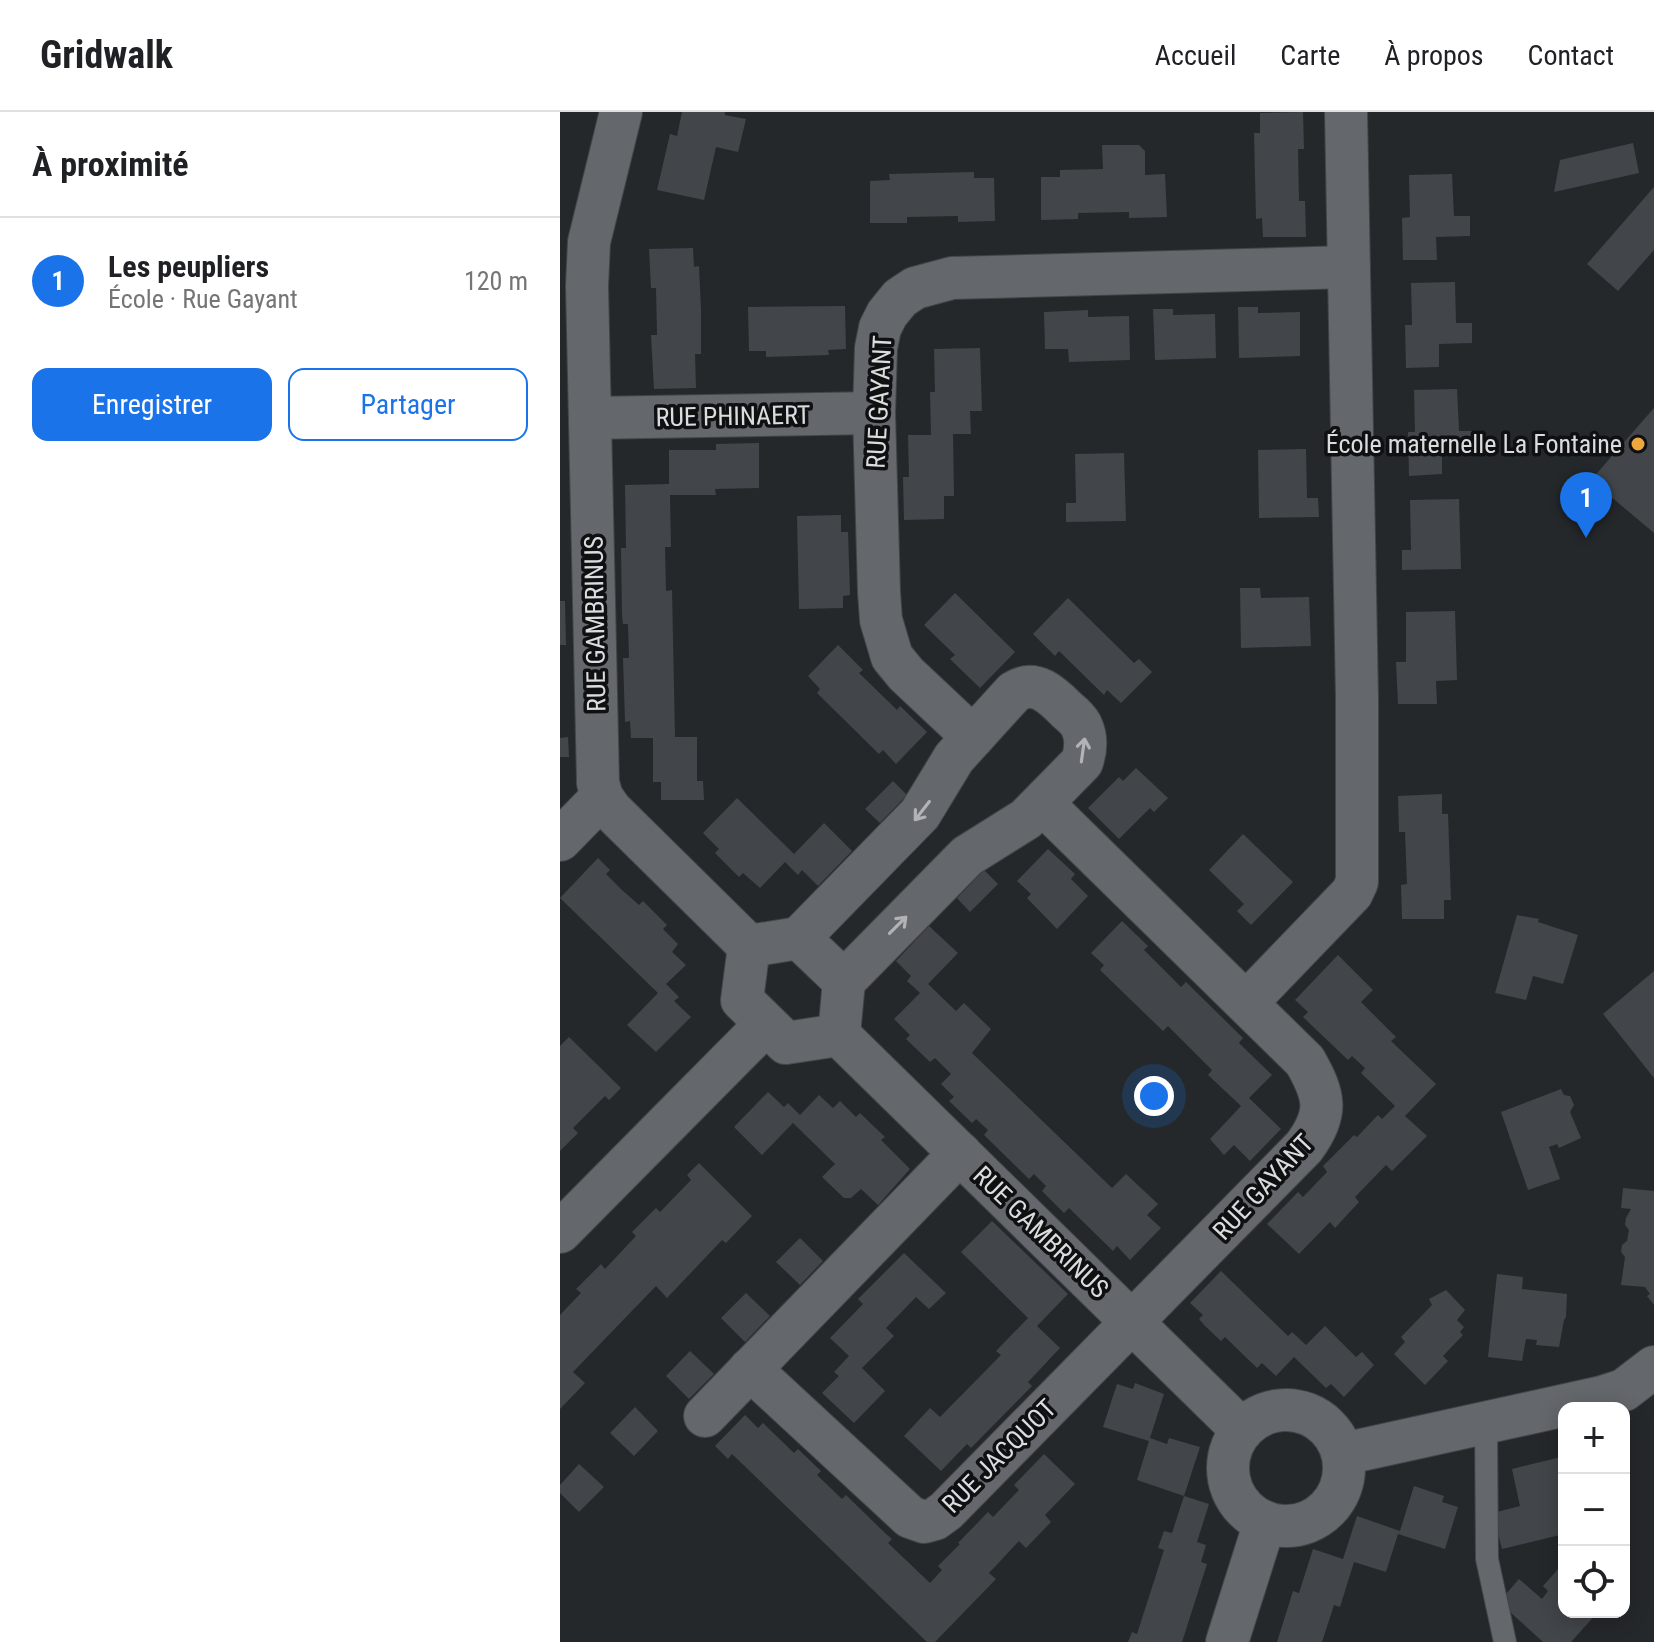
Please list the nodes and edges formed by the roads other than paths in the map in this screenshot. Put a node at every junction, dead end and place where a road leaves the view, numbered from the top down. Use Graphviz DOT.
graph roads {
  1 [pos="621,112"];
  2 [pos="1346,112"];
  3 [pos="1349,267"];
  4 [pos="874,413"];
  5 [pos="591,418"];
  6 [pos="576,478"];
  7 [pos="973,737"];
  8 [pos="602,797"];
  9 [pos="1043,804"];
  10 [pos="560,840"];
  11 [pos="799,938"];
  12 [pos="749,946"];
  13 [pos="844,981"];
  14 [pos="1247,1002"];
  15 [pos="766,1024"];
  16 [pos="839,1035"];
  17 [pos="960,1153"];
  18 [pos="560,1232"];
  19 [pos="1133,1322"];
  20 [pos="1654,1367"];
  21 [pos="750,1369"];
  22 [pos="705,1416"];
  23 [pos="1482,1423"];
  24 [pos="1242,1430"];
  25 [pos="1343,1454"];
  26 [pos="1265,1522"];
  27 [pos="1227,1642"];
  28 [pos="1505,1642"];
  1 -- 5 [label="street, RUE GAMBRINUS"];
  2 -- 3 [label="street"];
  3 -- 4 [label="street, RUE GAYANT"];
  3 -- 14 [label="street"];
  4 -- 5 [label="street, RUE PHINAERT"];
  4 -- 7 [label="street, RUE GAYANT"];
  5 -- 6 [label="street, RUE GAMBRINUS"];
  6 -- 8 [label="street, RUE GAMBRINUS"];
  9 -- 7 [label="street, one-way"];
  7 -- 11 [label="street, one-way"];
  8 -- 10 [label="street"];
  8 -- 12 [label="street"];
  13 -- 9 [label="street, one-way"];
  9 -- 14 [label="street, RUE GAYANT"];
  11 -- 12 [label="street"];
  11 -- 13 [label="street"];
  12 -- 15 [label="street"];
  13 -- 16 [label="street"];
  14 -- 19 [label="street, RUE GAYANT"];
  15 -- 16 [label="street"];
  15 -- 18 [label="street"];
  16 -- 17 [label="street, RUE GAMBRINUS"];
  17 -- 19 [label="street, RUE GAMBRINUS"];
  17 -- 21 [label="street"];
  19 -- 21 [label="street, RUE JACQUOT"];
  19 -- 24 [label="street, RUE GAMBRINUS"];
  20 -- 23 [label="street"];
  21 -- 22 [label="street"];
  23 -- 25 [label="street"];
  23 -- 28 [label="lane"];
  24 -- 25 [label="street"];
  24 -- 26 [label="street"];
  25 -- 26 [label="street"];
  26 -- 27 [label="street"];
}
